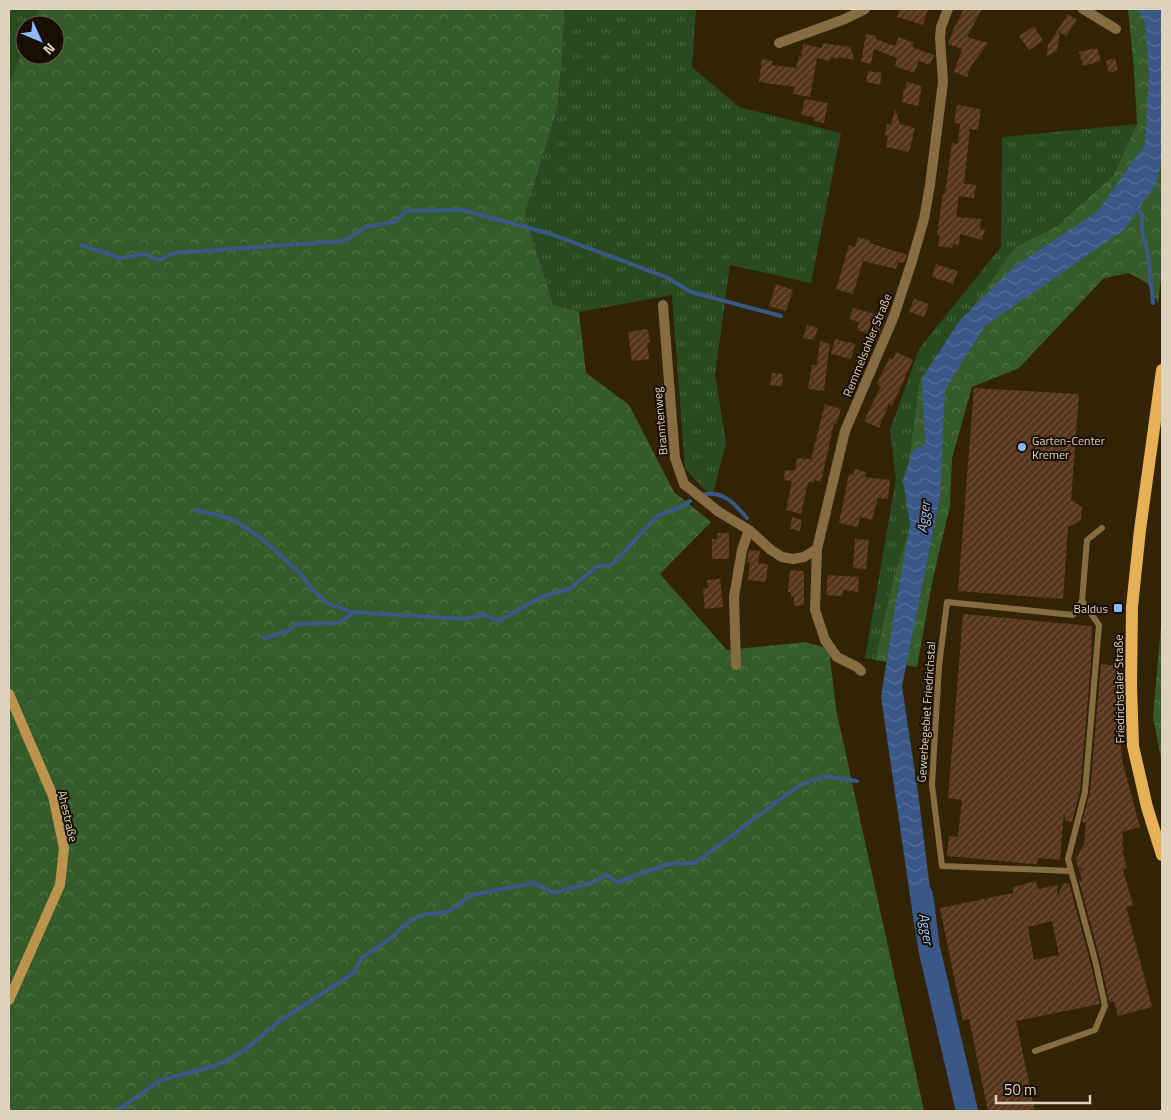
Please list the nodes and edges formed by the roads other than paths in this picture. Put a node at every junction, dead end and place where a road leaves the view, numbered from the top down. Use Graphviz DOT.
graph roads {
  1 [pos="865,9"];
  2 [pos="948,9"];
  3 [pos="1084,9"];
  4 [pos="1116,29"];
  5 [pos="779,43"];
  6 [pos="663,305"];
  7 [pos="1162,370"];
  8 [pos="1102,528"];
  9 [pos="749,530"];
  10 [pos="817,549"];
  11 [pos="1082,601"];
  12 [pos="736,665"];
  13 [pos="861,671"];
  14 [pos="9,694"];
  15 [pos="1162,855"];
  16 [pos="1071,871"];
  17 [pos="9,1000"];
  18 [pos="1035,1050"];
  1 -- 5 [label="street"];
  2 -- 10 [label="street, Remmelsohler Straße"];
  3 -- 4 [label="street"];
  6 -- 9 [label="street, Branntenweg"];
  7 -- 15 [label="main road, Friedrichstaler Straße"];
  8 -- 11 [label="lane"];
  9 -- 10 [label="street, Branntenweg"];
  9 -- 12 [label="street"];
  10 -- 13 [label="street, Remmelsohler Straße"];
  11 -- 16 [label="lane"];
  11 -- 16 [label="lane, Gewerbegebiet Friedrichstal"];
  14 -- 17 [label="main road, Ahestraße"];
  16 -- 18 [label="lane"];
}
